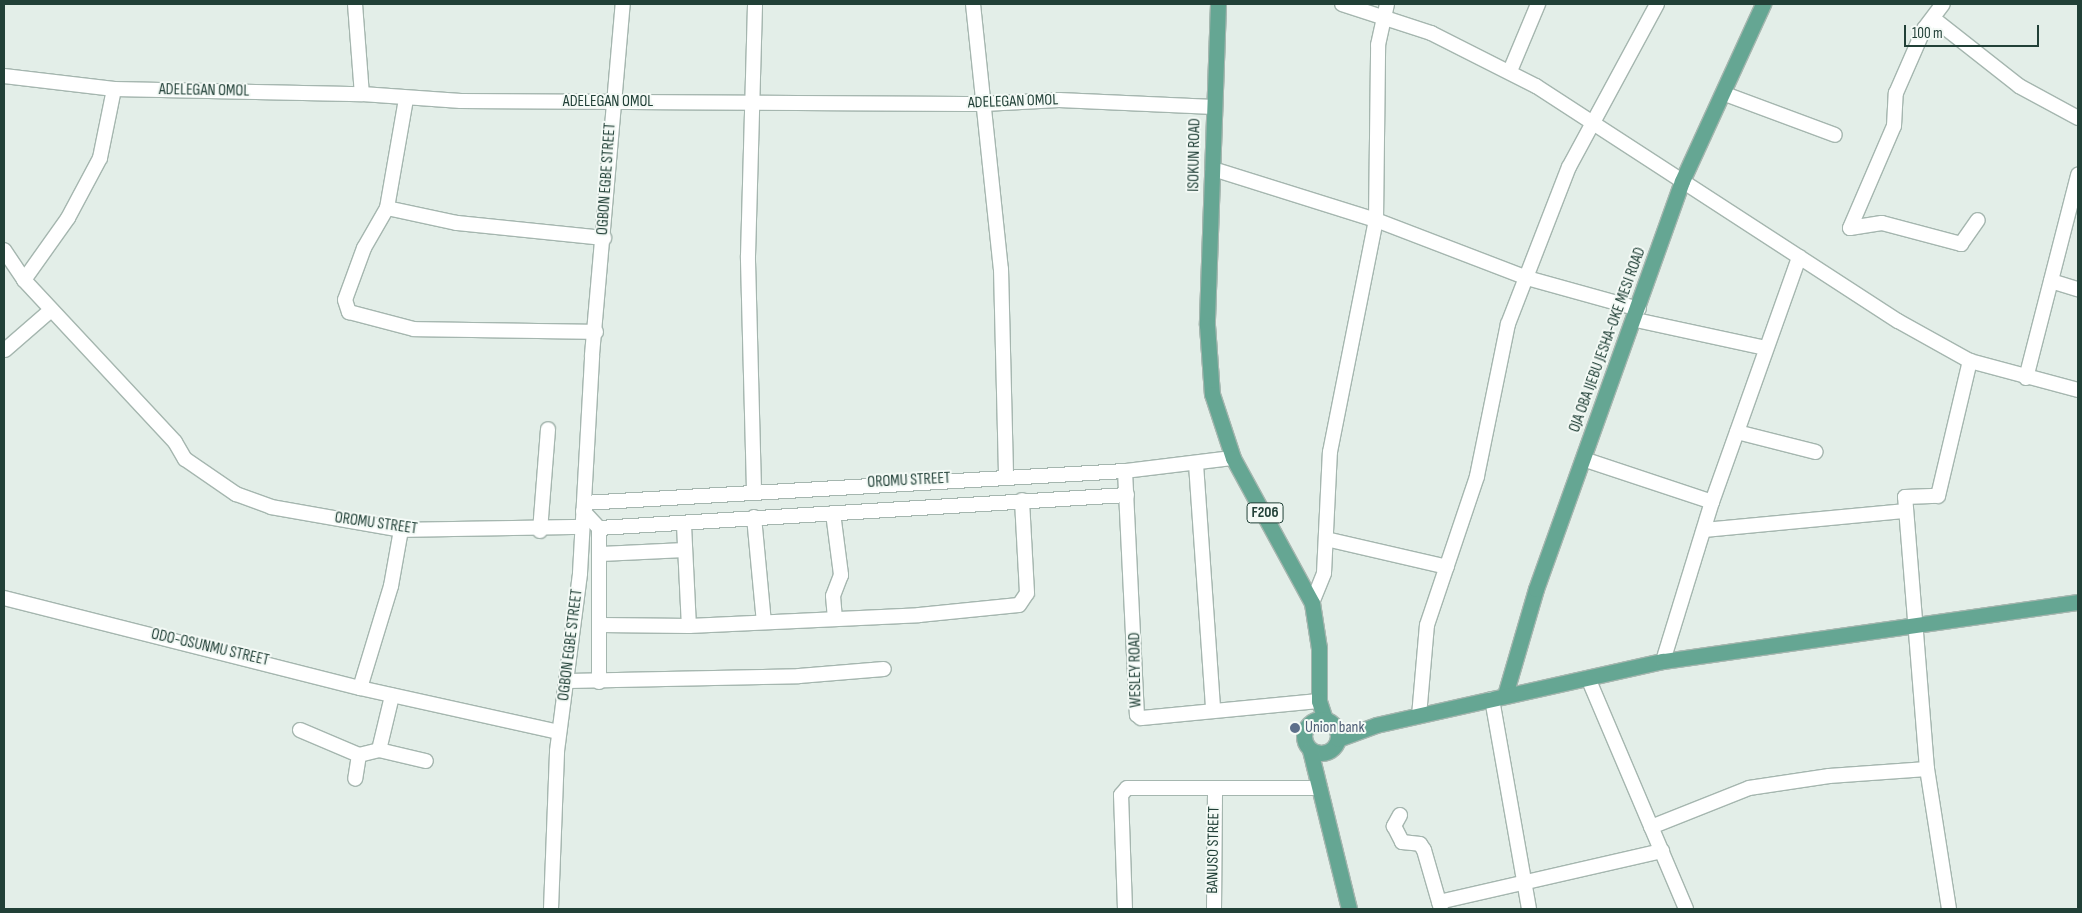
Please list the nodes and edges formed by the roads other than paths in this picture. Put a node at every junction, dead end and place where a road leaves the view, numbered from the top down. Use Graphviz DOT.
graph roads {
  1 [pos="355,4"];
  2 [pos="623,4"];
  3 [pos="755,4"];
  4 [pos="973,4"];
  5 [pos="1218,4"];
  6 [pos="1342,4"];
  7 [pos="1538,4"];
  8 [pos="1657,4"];
  9 [pos="1763,4"];
  10 [pos="1944,4"];
  11 [pos="1385,10"];
  12 [pos="1934,19"];
  13 [pos="1510,71"];
  14 [pos="4,76"];
  15 [pos="114,89"];
  16 [pos="362,94"];
  17 [pos="1725,94"];
  18 [pos="406,99"];
  19 [pos="612,102"];
  20 [pos="754,102"];
  21 [pos="984,104"];
  22 [pos="1214,106"];
  23 [pos="2078,118"];
  24 [pos="1592,125"];
  25 [pos="1835,135"];
  26 [pos="1212,169"];
  27 [pos="2078,175"];
  28 [pos="1682,181"];
  29 [pos="2075,207"];
  30 [pos="387,208"];
  31 [pos="1376,220"];
  32 [pos="1978,220"];
  33 [pos="604,238"];
  34 [pos="4,250"];
  35 [pos="1799,257"];
  36 [pos="1527,278"];
  37 [pos="24,280"];
  38 [pos="2052,281"];
  39 [pos="2078,289"];
  40 [pos="51,310"];
  41 [pos="1638,314"];
  42 [pos="596,332"];
  43 [pos="1765,348"];
  44 [pos="5,350"];
  45 [pos="1970,361"];
  46 [pos="2026,378"];
  47 [pos="2078,390"];
  48 [pos="548,430"];
  49 [pos="1737,432"];
  50 [pos="1816,452"];
  51 [pos="1233,458"];
  52 [pos="1583,459"];
  53 [pos="1196,464"];
  54 [pos="1125,471"];
  55 [pos="1006,477"];
  56 [pos="754,490"];
  57 [pos="1127,495"];
  58 [pos="1022,500"];
  59 [pos="1712,502"];
  60 [pos="583,507"];
  61 [pos="1906,511"];
  62 [pos="833,513"];
  63 [pos="754,517"];
  64 [pos="684,525"];
  65 [pos="580,527"];
  66 [pos="599,528"];
  67 [pos="401,530"];
  68 [pos="1704,530"];
  69 [pos="540,531"];
  70 [pos="1326,539"];
  71 [pos="685,550"];
  72 [pos="601,554"];
  73 [pos="1447,567"];
  74 [pos="4,598"];
  75 [pos="2078,602"];
  76 [pos="1312,604"];
  77 [pos="835,618"];
  78 [pos="764,622"];
  79 [pos="1914,622"];
  80 [pos="602,625"];
  81 [pos="690,626"];
  82 [pos="1663,661"];
  83 [pos="884,669"];
  84 [pos="1588,678"];
  85 [pos="568,682"];
  86 [pos="599,682"];
  87 [pos="360,688"];
  88 [pos="392,696"];
  89 [pos="1498,697"];
  90 [pos="1318,702"];
  91 [pos="1213,708"];
  92 [pos="1419,716"];
  93 [pos="1328,721"];
  94 [pos="1308,725"];
  95 [pos="1376,725"];
  96 [pos="300,730"];
  97 [pos="559,732"];
  98 [pos="1334,745"];
  99 [pos="380,750"];
  100 [pos="1310,750"];
  101 [pos="359,755"];
  102 [pos="426,760"];
  103 [pos="1927,769"];
  104 [pos="355,779"];
  105 [pos="1320,785"];
  106 [pos="1215,790"];
  107 [pos="1400,814"];
  108 [pos="1651,827"];
  109 [pos="1662,851"];
  110 [pos="1526,884"];
  111 [pos="1440,906"];
  112 [pos="551,909"];
  113 [pos="1125,909"];
  114 [pos="1214,909"];
  115 [pos="1349,909"];
  116 [pos="1529,909"];
  117 [pos="1686,909"];
  118 [pos="1949,909"];
  1 -- 16 [label="street"];
  2 -- 19 [label="street, OGBON EGBE STREET"];
  3 -- 20 [label="street"];
  4 -- 21 [label="street"];
  5 -- 22 [label="main road, ISOKUN ROAD / F206"];
  6 -- 11 [label="street"];
  7 -- 13 [label="street"];
  8 -- 24 [label="street"];
  9 -- 17 [label="main road, OJA OBA IJEBU JESHA-OKE MESI ROAD"];
  10 -- 12 [label="street"];
  11 -- 13 [label="street"];
  11 -- 31 [label="street"];
  12 -- 23 [label="street"];
  12 -- 32 [label="street"];
  13 -- 24 [label="street"];
  14 -- 15 [label="street, ADELEGAN OMOL"];
  15 -- 16 [label="street, ADELEGAN OMOL"];
  15 -- 37 [label="street"];
  16 -- 18 [label="street, ADELEGAN OMOL"];
  17 -- 25 [label="street"];
  17 -- 28 [label="main road, OJA OBA IJEBU JESHA-OKE MESI ROAD"];
  18 -- 19 [label="street, ADELEGAN OMOL"];
  18 -- 30 [label="street"];
  19 -- 20 [label="street, ADELEGAN OMOL"];
  19 -- 33 [label="street, OGBON EGBE STREET"];
  20 -- 21 [label="street, ADELEGAN OMOL"];
  20 -- 56 [label="street"];
  21 -- 22 [label="street, ADELEGAN OMOL"];
  21 -- 55 [label="street"];
  22 -- 26 [label="main road, ISOKUN ROAD / F206"];
  24 -- 28 [label="street"];
  24 -- 36 [label="street"];
  26 -- 31 [label="street"];
  26 -- 51 [label="main road, ISOKUN ROAD / F206"];
  27 -- 29 [label="street"];
  28 -- 35 [label="street"];
  28 -- 41 [label="main road, OJA OBA IJEBU JESHA-OKE MESI ROAD"];
  29 -- 38 [label="street"];
  30 -- 33 [label="street"];
  30 -- 42 [label="street"];
  31 -- 36 [label="street"];
  31 -- 70 [label="street"];
  33 -- 42 [label="street, OGBON EGBE STREET"];
  34 -- 37 [label="street"];
  35 -- 43 [label="street"];
  35 -- 45 [label="street"];
  36 -- 41 [label="street"];
  36 -- 73 [label="street"];
  37 -- 40 [label="street"];
  38 -- 39 [label="street"];
  38 -- 46 [label="street"];
  40 -- 44 [label="street"];
  40 -- 67 [label="street, OROMU STREET"];
  41 -- 43 [label="street"];
  41 -- 52 [label="main road, OJA OBA IJEBU JESHA-OKE MESI ROAD"];
  42 -- 60 [label="street, OGBON EGBE STREET"];
  43 -- 49 [label="street"];
  45 -- 46 [label="street"];
  45 -- 61 [label="street"];
  46 -- 47 [label="street"];
  48 -- 69 [label="street"];
  49 -- 50 [label="street"];
  49 -- 59 [label="street"];
  51 -- 53 [label="street, OROMU STREET"];
  51 -- 76 [label="main road, F206"];
  52 -- 59 [label="street"];
  52 -- 89 [label="main road, OJA OBA IJEBU JESHA-OKE MESI ROAD"];
  53 -- 54 [label="street, OROMU STREET"];
  53 -- 91 [label="street"];
  54 -- 55 [label="street, OROMU STREET"];
  54 -- 57 [label="street, WESLEY ROAD"];
  55 -- 56 [label="street, OROMU STREET"];
  56 -- 60 [label="street, OROMU STREET"];
  57 -- 58 [label="street"];
  57 -- 91 [label="street, WESLEY ROAD"];
  58 -- 62 [label="street"];
  58 -- 77 [label="street"];
  59 -- 68 [label="street"];
  60 -- 65 [label="street, OGBON EGBE STREET"];
  60 -- 66 [label="street"];
  61 -- 68 [label="street"];
  61 -- 79 [label="street"];
  62 -- 63 [label="street"];
  62 -- 77 [label="street"];
  63 -- 64 [label="street"];
  63 -- 78 [label="street"];
  64 -- 66 [label="street"];
  64 -- 71 [label="street"];
  65 -- 69 [label="street, OROMU STREET"];
  65 -- 85 [label="street, OGBON EGBE STREET"];
  66 -- 72 [label="street"];
  67 -- 69 [label="street, OROMU STREET"];
  67 -- 87 [label="street"];
  68 -- 82 [label="street"];
  70 -- 73 [label="street"];
  70 -- 76 [label="street"];
  71 -- 72 [label="street"];
  71 -- 81 [label="street"];
  72 -- 80 [label="street"];
  73 -- 92 [label="street"];
  74 -- 87 [label="street, ODO-OSUNMU STREET"];
  75 -- 79 [label="main road"];
  76 -- 90 [label="main road, F206"];
  77 -- 78 [label="street"];
  78 -- 81 [label="street"];
  79 -- 82 [label="main road"];
  79 -- 103 [label="street"];
  80 -- 81 [label="street"];
  80 -- 86 [label="street"];
  82 -- 84 [label="main road"];
  83 -- 86 [label="street"];
  84 -- 89 [label="main road"];
  84 -- 108 [label="street"];
  85 -- 86 [label="street"];
  85 -- 97 [label="street, OGBON EGBE STREET"];
  87 -- 88 [label="street, ODO-OSUNMU STREET"];
  88 -- 97 [label="street, ODO-OSUNMU STREET"];
  88 -- 99 [label="street"];
  89 -- 92 [label="main road"];
  89 -- 110 [label="street"];
  90 -- 91 [label="street, WESLEY ROAD"];
  90 -- 93 [label="main road, F206"];
  90 -- 94 [label="main road, F206"];
  92 -- 95 [label="main road"];
  93 -- 94 [label="main road"];
  93 -- 95 [label="main road"];
  93 -- 98 [label="main road, F206"];
  94 -- 100 [label="main road, F206"];
  95 -- 98 [label="main road"];
  96 -- 101 [label="street"];
  97 -- 112 [label="street, OGBON EGBE STREET"];
  98 -- 100 [label="main road"];
  98 -- 105 [label="main road"];
  99 -- 101 [label="street"];
  99 -- 102 [label="street"];
  100 -- 105 [label="main road, F206"];
  101 -- 104 [label="street"];
  103 -- 108 [label="street"];
  103 -- 118 [label="street"];
  105 -- 106 [label="street"];
  105 -- 115 [label="main road, F206"];
  106 -- 113 [label="street"];
  106 -- 114 [label="street, BANUSO STREET"];
  107 -- 111 [label="street"];
  108 -- 109 [label="street"];
  109 -- 110 [label="street"];
  109 -- 117 [label="street"];
  110 -- 111 [label="street"];
  110 -- 116 [label="street"];
}
